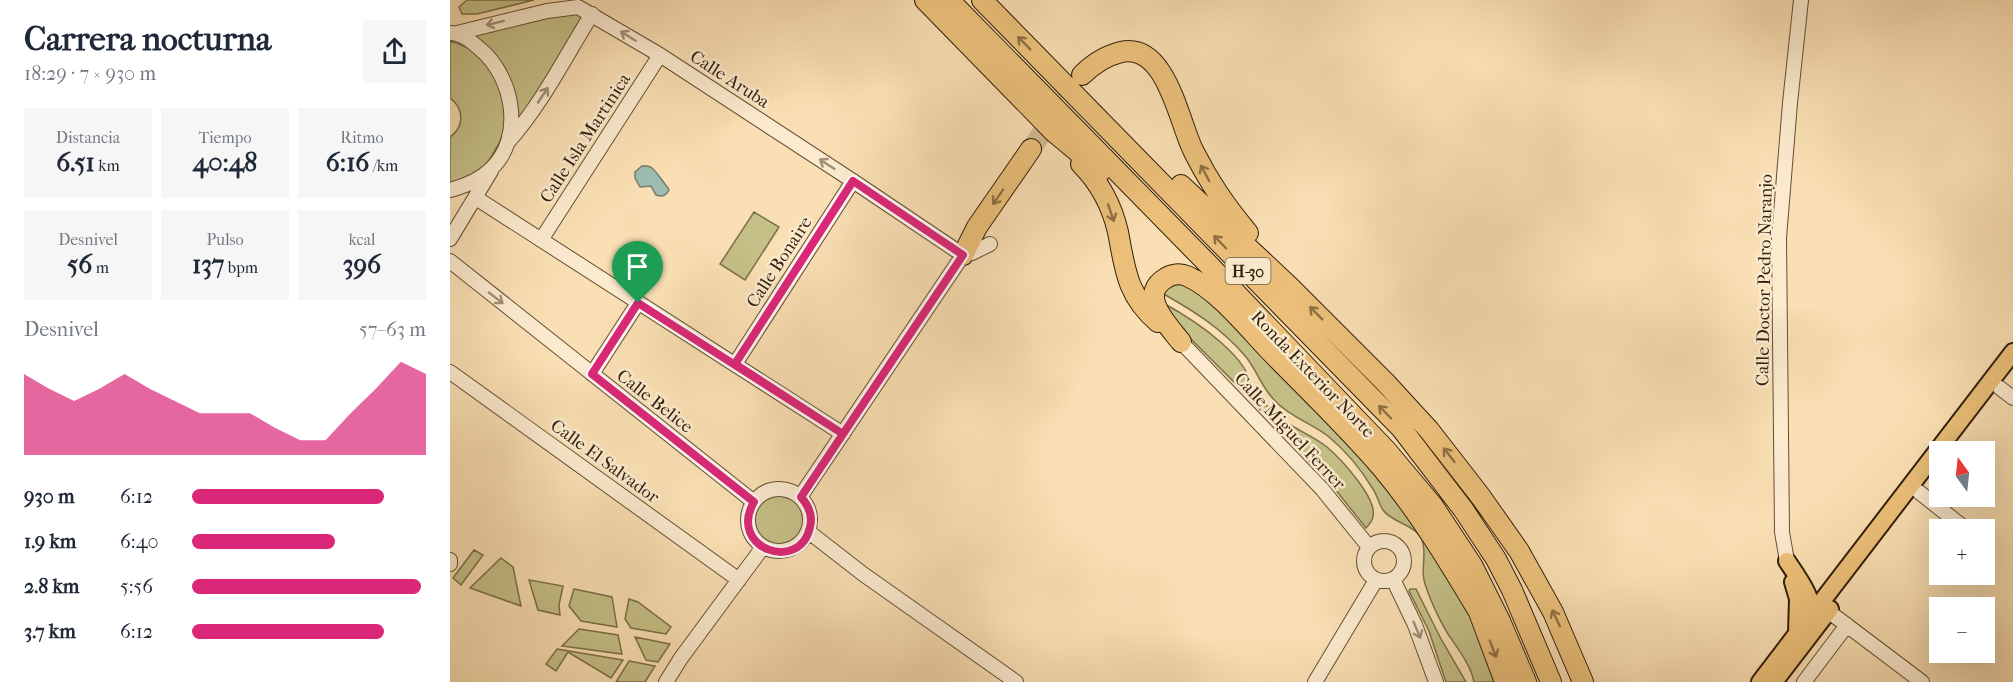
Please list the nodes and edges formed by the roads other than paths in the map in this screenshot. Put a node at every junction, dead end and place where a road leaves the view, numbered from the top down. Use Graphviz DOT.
graph roads {
  1 [pos="925,0"];
  2 [pos="949,0"];
  3 [pos="982,0"];
  4 [pos="1801,0"];
  5 [pos="592,14"];
  6 [pos="453,33"];
  7 [pos="660,55"];
  8 [pos="1053,72"];
  9 [pos="1082,75"];
  10 [pos="1054,132"];
  11 [pos="508,142"];
  12 [pos="1031,149"];
  13 [pos="492,168"];
  14 [pos="853,181"];
  15 [pos="450,190"];
  16 [pos="476,198"];
  17 [pos="450,239"];
  18 [pos="541,240"];
  19 [pos="990,244"];
  20 [pos="963,255"];
  21 [pos="450,261"];
  22 [pos="1207,263"];
  23 [pos="1290,287"];
  24 [pos="638,303"];
  25 [pos="1181,342"];
  26 [pos="2011,359"];
  27 [pos="735,364"];
  28 [pos="450,372"];
  29 [pos="592,374"];
  30 [pos="2006,393"];
  31 [pos="1972,406"];
  32 [pos="843,434"];
  33 [pos="1952,441"];
  34 [pos="1958,441"];
  35 [pos="1386,450"];
  36 [pos="1929,471"];
  37 [pos="1929,472"];
  38 [pos="1919,492"];
  39 [pos="801,497"];
  40 [pos="754,502"];
  41 [pos="1953,519"];
  42 [pos="1880,526"];
  43 [pos="809,532"];
  44 [pos="763,547"];
  45 [pos="1369,548"];
  46 [pos="1787,561"];
  47 [pos="1393,579"];
  48 [pos="739,580"];
  49 [pos="1376,580"];
  50 [pos="1805,590"];
  51 [pos="1832,590"];
  52 [pos="1479,612"];
  53 [pos="1821,612"];
  54 [pos="1847,625"];
  55 [pos="1797,633"];
  56 [pos="1580,679"];
  57 [pos="666,682"];
  58 [pos="1016,682"];
  59 [pos="1315,682"];
  60 [pos="1436,682"];
  61 [pos="1505,682"];
  62 [pos="1526,682"];
  63 [pos="1551,682"];
  64 [pos="1760,682"];
  65 [pos="1774,682"];
  66 [pos="1804,682"];
  67 [pos="1922,682"];
  1 -- 10 [label="highway"];
  2 -- 22 [label="highway, Ronda Exterior Norte / H-30"];
  8 -- 3 [label="highway, Ronda Exterior Norte / H-30, one-way"];
  4 -- 46 [label="street, Calle Doctor Pedro Naranjo"];
  5 -- 6 [label="street, Calle Aruba, one-way"];
  7 -- 5 [label="street, Calle Aruba, one-way"];
  11 -- 5 [label="street, one-way"];
  6 -- 11 [label="street"];
  14 -- 7 [label="street, Calle Aruba, one-way"];
  7 -- 18 [label="street, Calle Isla Martinica"];
  8 -- 23 [label="highway"];
  63 -- 8 [label="highway, Ronda Exterior Norte / H-30, one-way"];
  23 -- 9 [label="highway, one-way"];
  10 -- 22 [label="highway"];
  10 -- 25 [label="highway, one-way"];
  11 -- 13 [label="street"];
  12 -- 20 [label="highway, one-way"];
  13 -- 15 [label="street"];
  13 -- 16 [label="street"];
  14 -- 20 [label="street, Calle Aruba"];
  14 -- 27 [label="street, Calle Bonaire"];
  16 -- 17 [label="street"];
  16 -- 18 [label="street"];
  18 -- 24 [label="street"];
  19 -- 20 [label="street"];
  20 -- 32 [label="street"];
  21 -- 29 [label="street, Calle Belice, one-way"];
  22 -- 35 [label="highway, Ronda Exterior Norte / H-30"];
  56 -- 23 [label="highway, one-way"];
  24 -- 27 [label="street"];
  24 -- 29 [label="street"];
  25 -- 45 [label="street, Calle Miguel Ferrer"];
  25 -- 52 [label="highway"];
  26 -- 30 [label="main road"];
  26 -- 31 [label="main road"];
  27 -- 32 [label="street"];
  28 -- 48 [label="street, Calle El Salvador"];
  29 -- 40 [label="street, Calle Belice"];
  30 -- 31 [label="main road"];
  30 -- 34 [label="main road"];
  31 -- 33 [label="main road"];
  32 -- 39 [label="street"];
  35 -- 52 [label="highway"];
  35 -- 62 [label="highway, Ronda Exterior Norte / H-30"];
  36 -- 38 [label="main road"];
  37 -- 42 [label="main road"];
  38 -- 41 [label="street"];
  38 -- 42 [label="main road"];
  38 -- 53 [label="main road"];
  39 -- 40 [label="street"];
  39 -- 43 [label="street"];
  40 -- 44 [label="street"];
  42 -- 51 [label="main road"];
  43 -- 44 [label="street"];
  43 -- 58 [label="street"];
  44 -- 48 [label="street"];
  45 -- 47 [label="street"];
  45 -- 49 [label="street"];
  46 -- 50 [label="main road"];
  46 -- 55 [label="main road"];
  47 -- 49 [label="street"];
  47 -- 60 [label="street, one-way"];
  48 -- 57 [label="street"];
  49 -- 59 [label="street"];
  50 -- 51 [label="main road"];
  50 -- 53 [label="main road"];
  51 -- 53 [label="main road"];
  52 -- 61 [label="highway, one-way"];
  53 -- 54 [label="street"];
  53 -- 55 [label="main road"];
  53 -- 65 [label="main road"];
  54 -- 66 [label="street"];
  54 -- 67 [label="street"];
  55 -- 64 [label="main road"];
}
